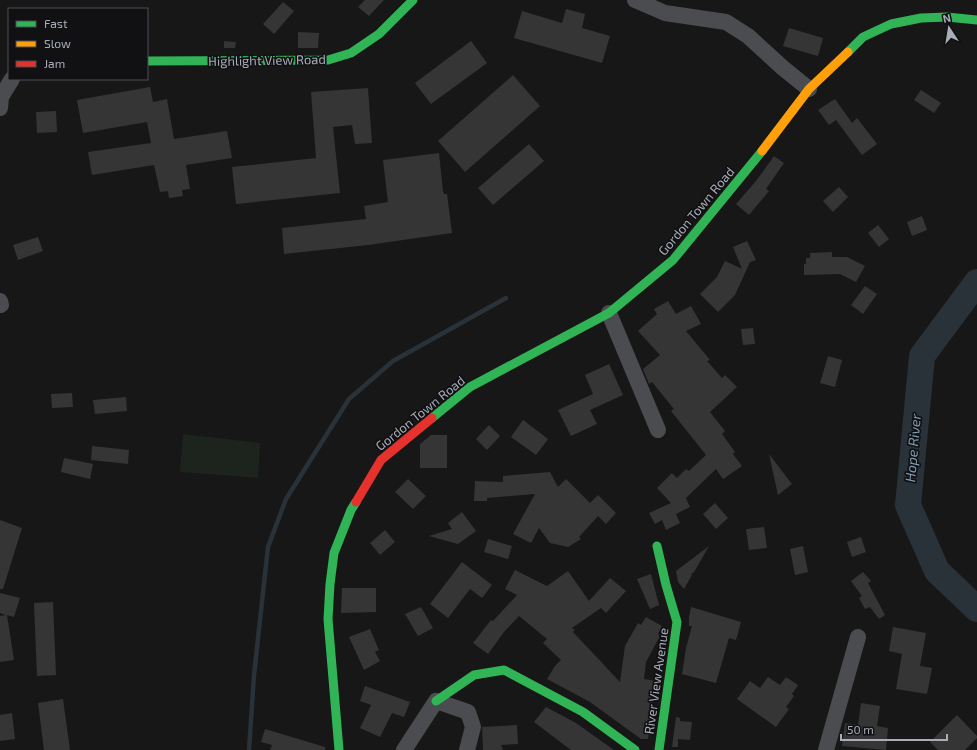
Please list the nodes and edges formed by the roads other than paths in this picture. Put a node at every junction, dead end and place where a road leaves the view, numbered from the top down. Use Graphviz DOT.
graph roads {
  1 [pos="413,0"];
  2 [pos="636,0"];
  3 [pos="977,20"];
  4 [pos="148,61"];
  5 [pos="11,80"];
  6 [pos="809,89"];
  7 [pos="0,108"];
  8 [pos="609,313"];
  9 [pos="658,430"];
  10 [pos="657,546"];
  11 [pos="858,637"];
  12 [pos="436,701"];
  13 [pos="339,750"];
  14 [pos="404,750"];
  15 [pos="467,750"];
  16 [pos="635,750"];
  17 [pos="659,750"];
  18 [pos="826,750"];
  1 -- 4 [label="main road, Highlight View Road"];
  2 -- 6 [label="street"];
  3 -- 6 [label="main road, Gordon Town Road"];
  5 -- 7 [label="street"];
  6 -- 8 [label="main road, Gordon Town Road"];
  8 -- 9 [label="street"];
  8 -- 13 [label="main road, Gordon Town Road"];
  10 -- 17 [label="main road, River View Avenue"];
  11 -- 18 [label="street"];
  12 -- 14 [label="street"];
  12 -- 15 [label="street"];
  12 -- 16 [label="main road"];
}
